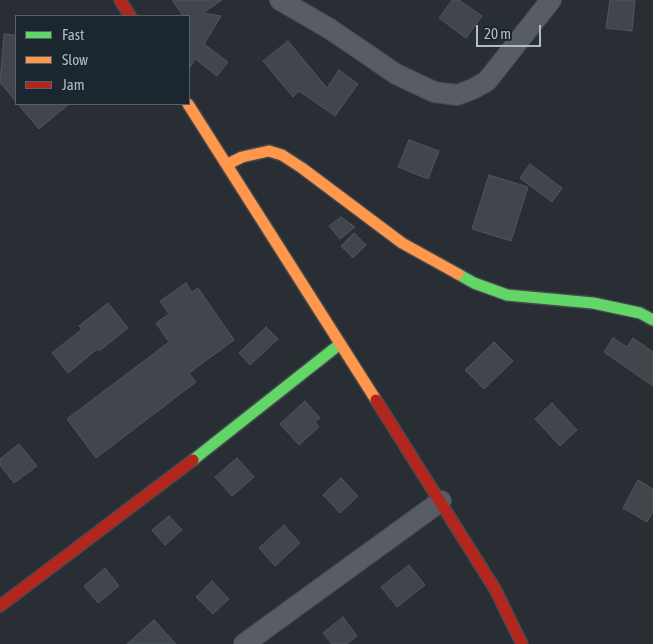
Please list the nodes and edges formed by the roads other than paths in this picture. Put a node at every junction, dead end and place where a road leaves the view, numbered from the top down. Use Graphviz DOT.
graph roads {
  1 [pos="120,0"];
  2 [pos="280,0"];
  3 [pos="551,0"];
  4 [pos="129,15"];
  5 [pos="189,105"];
  6 [pos="228,164"];
  7 [pos="653,320"];
  8 [pos="340,344"];
  9 [pos="441,502"];
  10 [pos="0,606"];
  11 [pos="244,644"];
  12 [pos="522,644"];
  1 -- 4 [label="street"];
  2 -- 3 [label="street"];
  5 -- 6 [label="street"];
  6 -- 7 [label="street"];
  6 -- 8 [label="street"];
  8 -- 9 [label="street"];
  8 -- 10 [label="street"];
  9 -- 11 [label="street"];
  9 -- 12 [label="street"];
}
